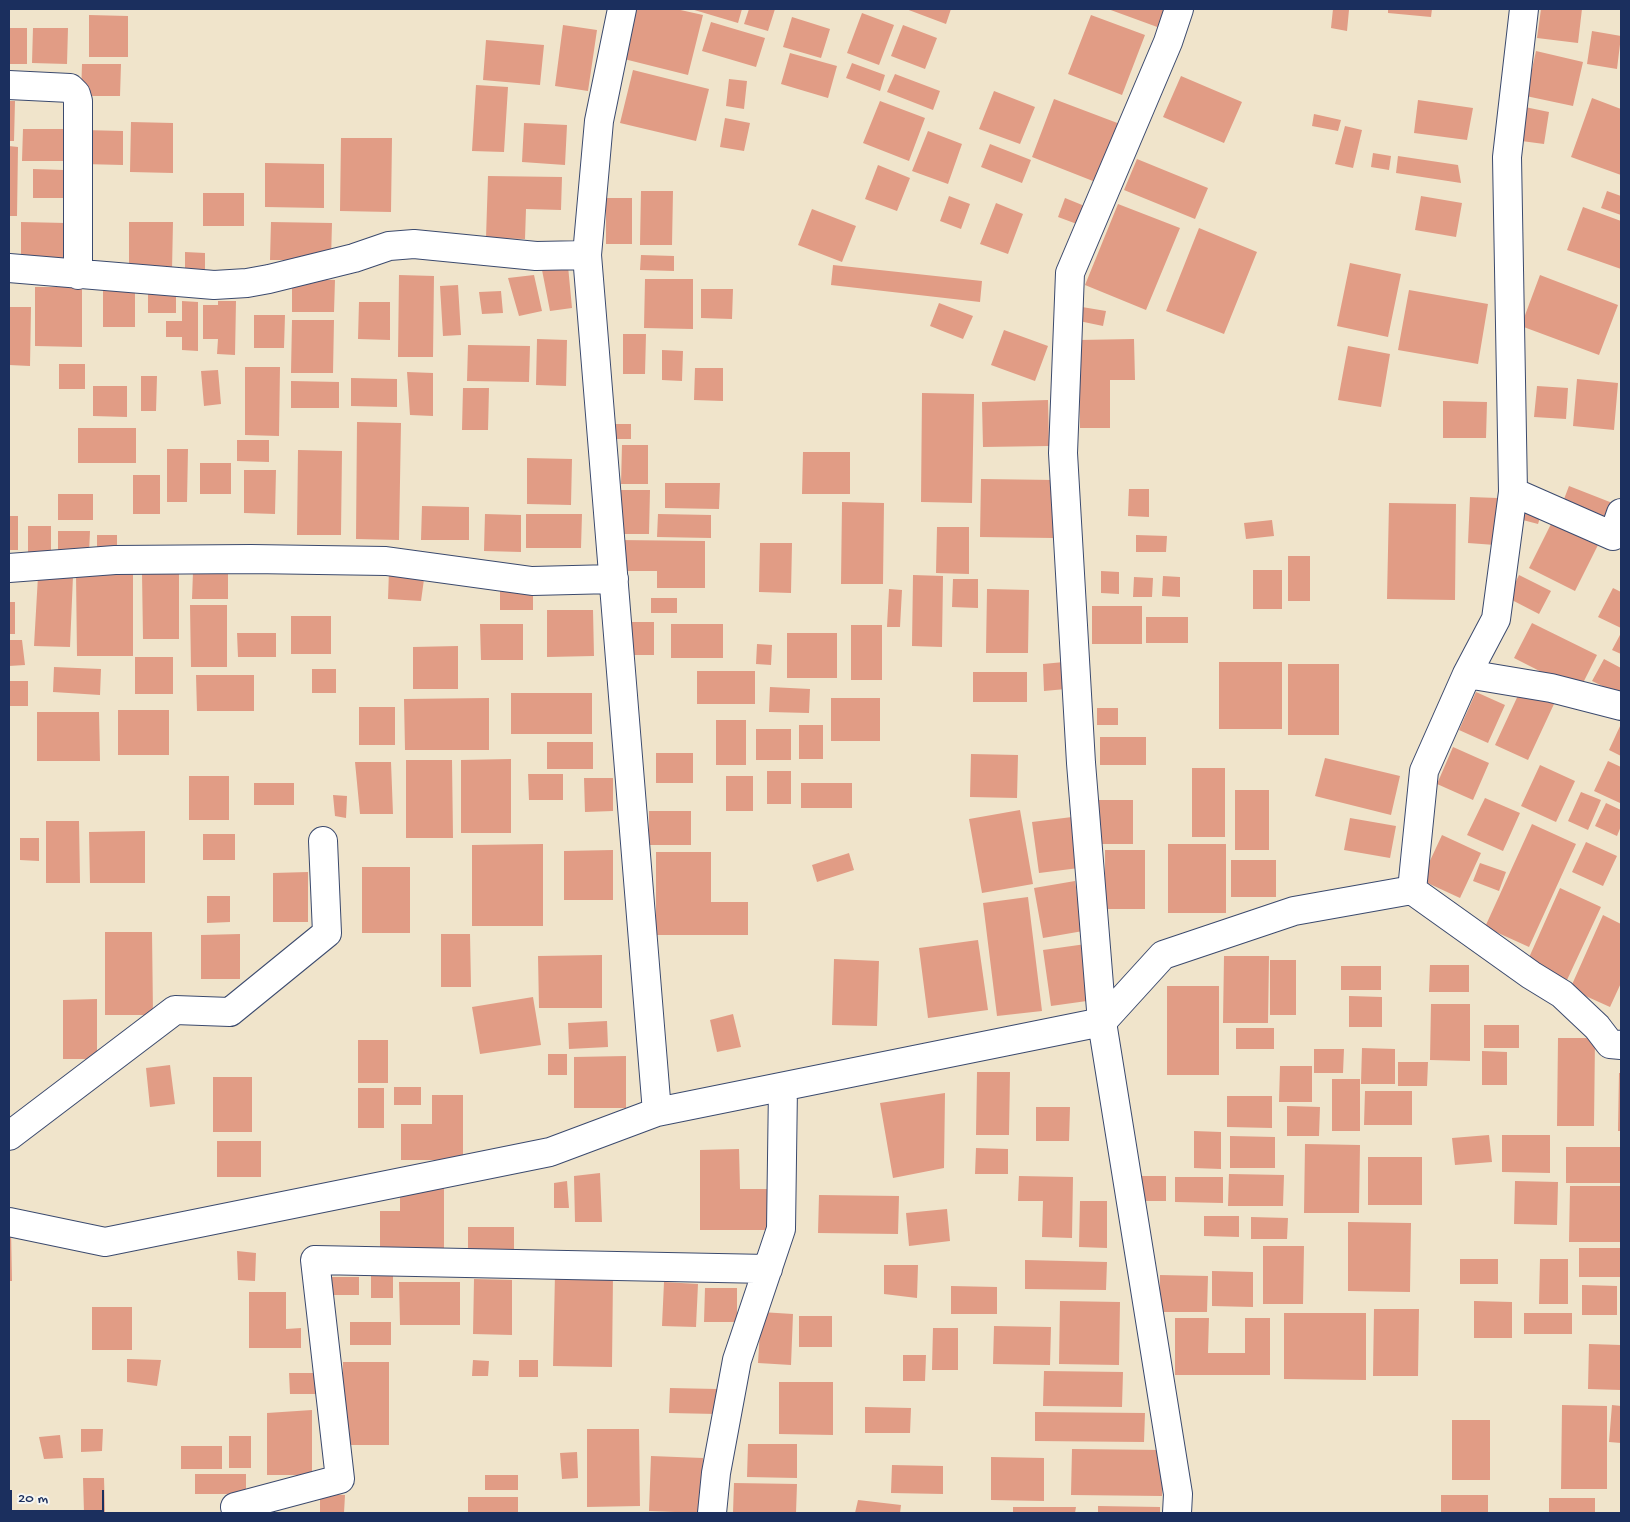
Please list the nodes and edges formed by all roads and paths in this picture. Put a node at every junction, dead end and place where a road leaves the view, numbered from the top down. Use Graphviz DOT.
graph roads {
  1 [pos="622,9"];
  2 [pos="1179,9"];
  3 [pos="1524,9"];
  4 [pos="9,85"];
  5 [pos="587,255"];
  6 [pos="9,268"];
  7 [pos="78,275"];
  8 [pos="1513,492"];
  9 [pos="1618,529"];
  10 [pos="9,568"];
  11 [pos="614,579"];
  12 [pos="1467,674"];
  13 [pos="1621,706"];
  14 [pos="323,841"];
  15 [pos="1412,890"];
  16 [pos="1102,1022"];
  17 [pos="1621,1045"];
  18 [pos="783,1087"];
  19 [pos="657,1112"];
  20 [pos="9,1136"];
  21 [pos="9,1222"];
  22 [pos="768,1269"];
  23 [pos="237,1513"];
  24 [pos="712,1513"];
  25 [pos="1177,1513"];
  1 -- 5 [label="street"];
  2 -- 16 [label="street"];
  3 -- 8 [label="street"];
  4 -- 7 [label="street"];
  5 -- 7 [label="street"];
  5 -- 11 [label="street"];
  6 -- 7 [label="street"];
  8 -- 9 [label="street"];
  8 -- 12 [label="street"];
  10 -- 11 [label="street"];
  11 -- 19 [label="street"];
  12 -- 13 [label="street"];
  12 -- 15 [label="street"];
  14 -- 20 [label="street"];
  15 -- 16 [label="street"];
  15 -- 17 [label="street"];
  16 -- 18 [label="street"];
  16 -- 25 [label="street"];
  18 -- 19 [label="street"];
  18 -- 22 [label="street"];
  19 -- 21 [label="street"];
  22 -- 23 [label="street"];
  22 -- 24 [label="street"];
}
